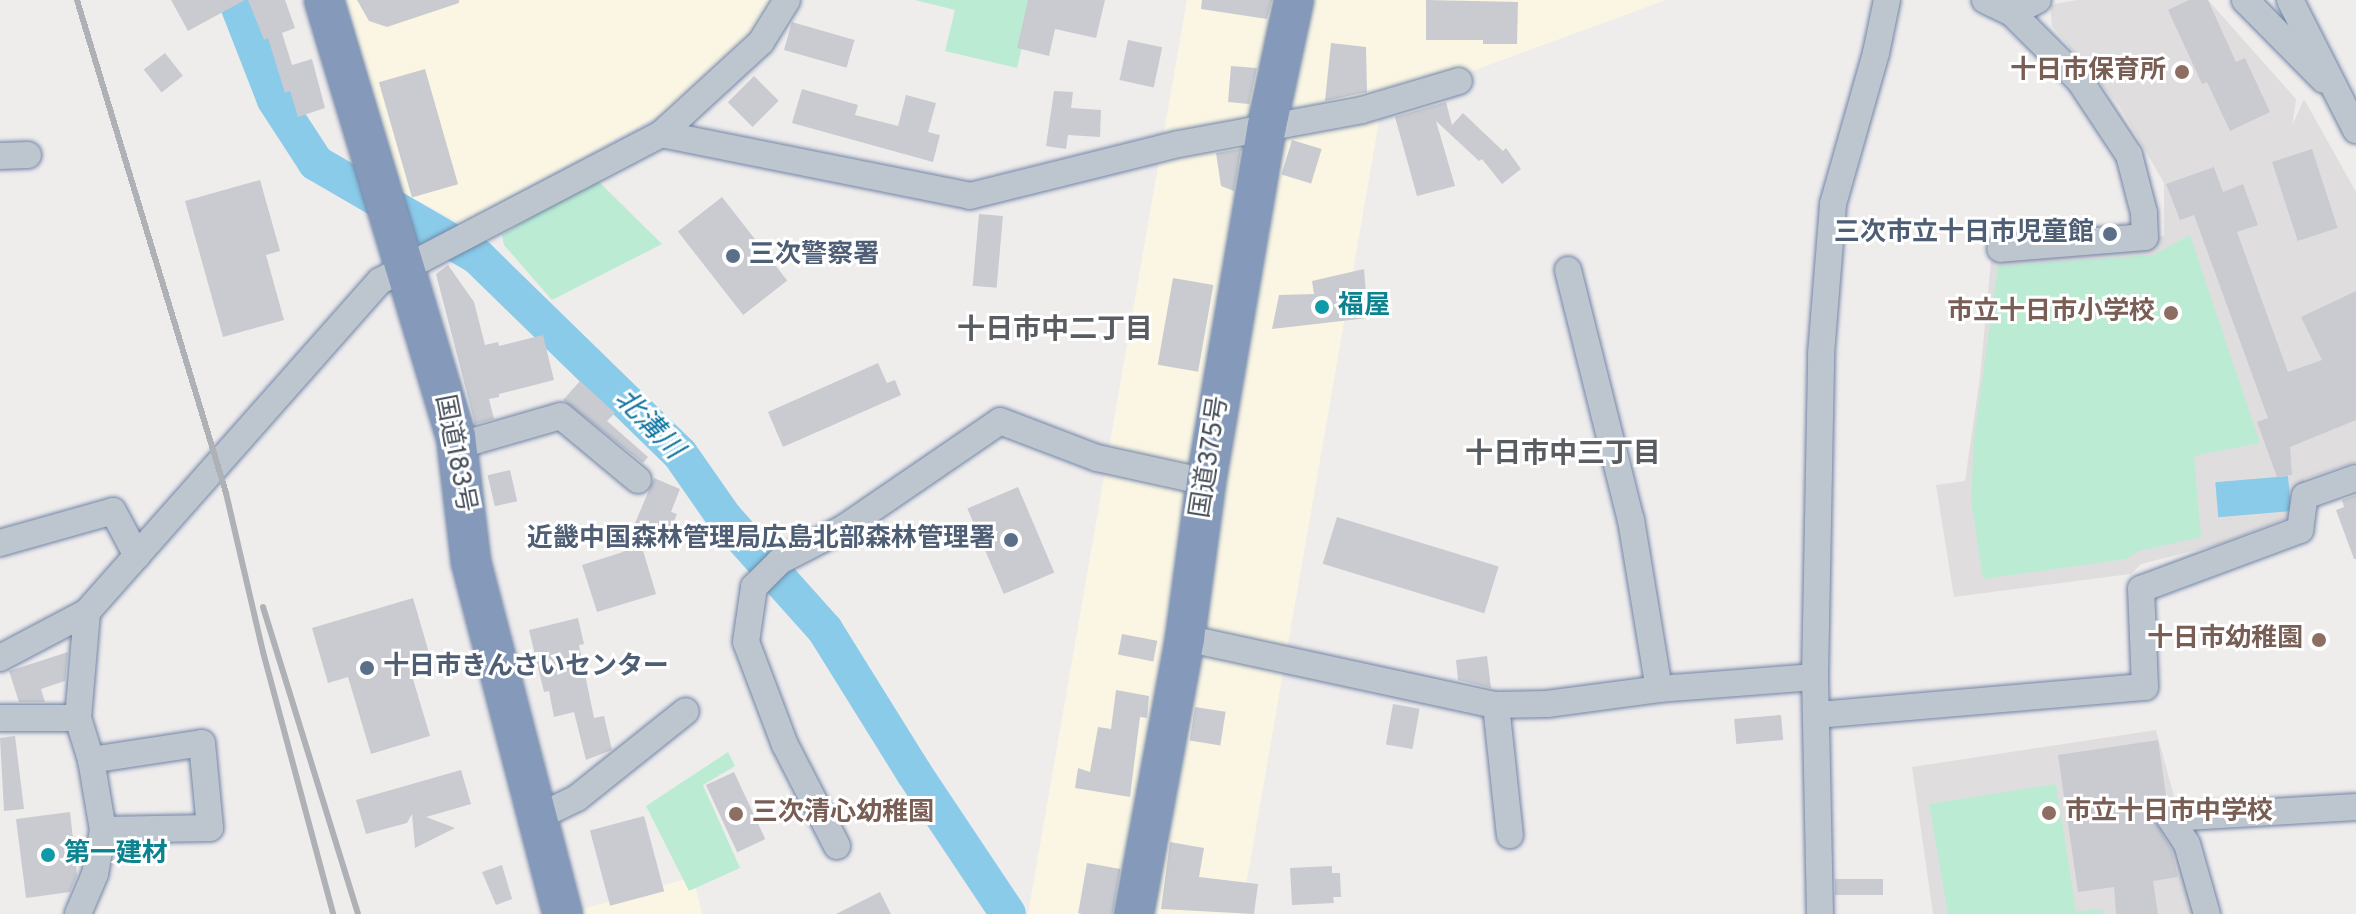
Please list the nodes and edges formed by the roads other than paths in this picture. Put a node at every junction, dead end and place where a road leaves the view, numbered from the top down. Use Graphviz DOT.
graph roads {
  1 [pos="324,0"];
  2 [pos="787,0"];
  3 [pos="1294,0"];
  4 [pos="1887,0"];
  5 [pos="1985,0"];
  6 [pos="2038,0"];
  7 [pos="2245,0"];
  8 [pos="2290,0"];
  9 [pos="2012,13"];
  10 [pos="1459,81"];
  11 [pos="2345,104"];
  12 [pos="1267,126"];
  13 [pos="2356,130"];
  14 [pos="661,134"];
  15 [pos="28,155"];
  16 [pos="0,156"];
  17 [pos="2000,249"];
  18 [pos="406,265"];
  19 [pos="1568,270"];
  20 [pos="457,446"];
  21 [pos="2356,478"];
  22 [pos="638,480"];
  23 [pos="1206,482"];
  24 [pos="0,543"];
  25 [pos="137,556"];
  26 [pos="87,612"];
  27 [pos="1185,638"];
  28 [pos="0,658"];
  29 [pos="1815,677"];
  30 [pos="1659,689"];
  31 [pos="1496,705"];
  32 [pos="686,711"];
  33 [pos="1817,715"];
  34 [pos="0,718"];
  35 [pos="78,718"];
  36 [pos="91,760"];
  37 [pos="2356,807"];
  38 [pos="536,818"];
  39 [pos="103,830"];
  40 [pos="1510,835"];
  41 [pos="837,846"];
  42 [pos="78,914"];
  43 [pos="563,914"];
  44 [pos="1134,914"];
  45 [pos="1820,914"];
  46 [pos="2207,914"];
  1 -- 18 [label="highway, 国道183号"];
  2 -- 14 [label="street"];
  3 -- 12 [label="highway, 国道375号"];
  4 -- 29 [label="street"];
  5 -- 9 [label="street"];
  6 -- 9 [label="street"];
  7 -- 11 [label="street"];
  8 -- 11 [label="street"];
  9 -- 17 [label="street"];
  10 -- 12 [label="street"];
  11 -- 13 [label="street"];
  12 -- 14 [label="street"];
  12 -- 23 [label="highway, 国道375号"];
  14 -- 18 [label="street"];
  15 -- 16 [label="street"];
  18 -- 20 [label="highway, 国道183号"];
  18 -- 25 [label="street"];
  19 -- 30 [label="street"];
  20 -- 22 [label="street"];
  20 -- 38 [label="highway, 国道183号"];
  21 -- 33 [label="street"];
  23 -- 27 [label="highway, 国道375号"];
  23 -- 41 [label="street"];
  24 -- 25 [label="street"];
  25 -- 26 [label="street"];
  26 -- 28 [label="street"];
  26 -- 35 [label="street"];
  27 -- 31 [label="street"];
  27 -- 44 [label="highway, 国道375号"];
  29 -- 30 [label="street"];
  29 -- 33 [label="street"];
  30 -- 31 [label="street"];
  31 -- 40 [label="street"];
  32 -- 38 [label="street"];
  33 -- 45 [label="street"];
  34 -- 35 [label="street"];
  35 -- 36 [label="street"];
  36 -- 39 [label="street"];
  36 -- 39 [label="street"];
  37 -- 46 [label="street"];
  38 -- 43 [label="highway, 国道183号"];
  39 -- 42 [label="street"];
}
